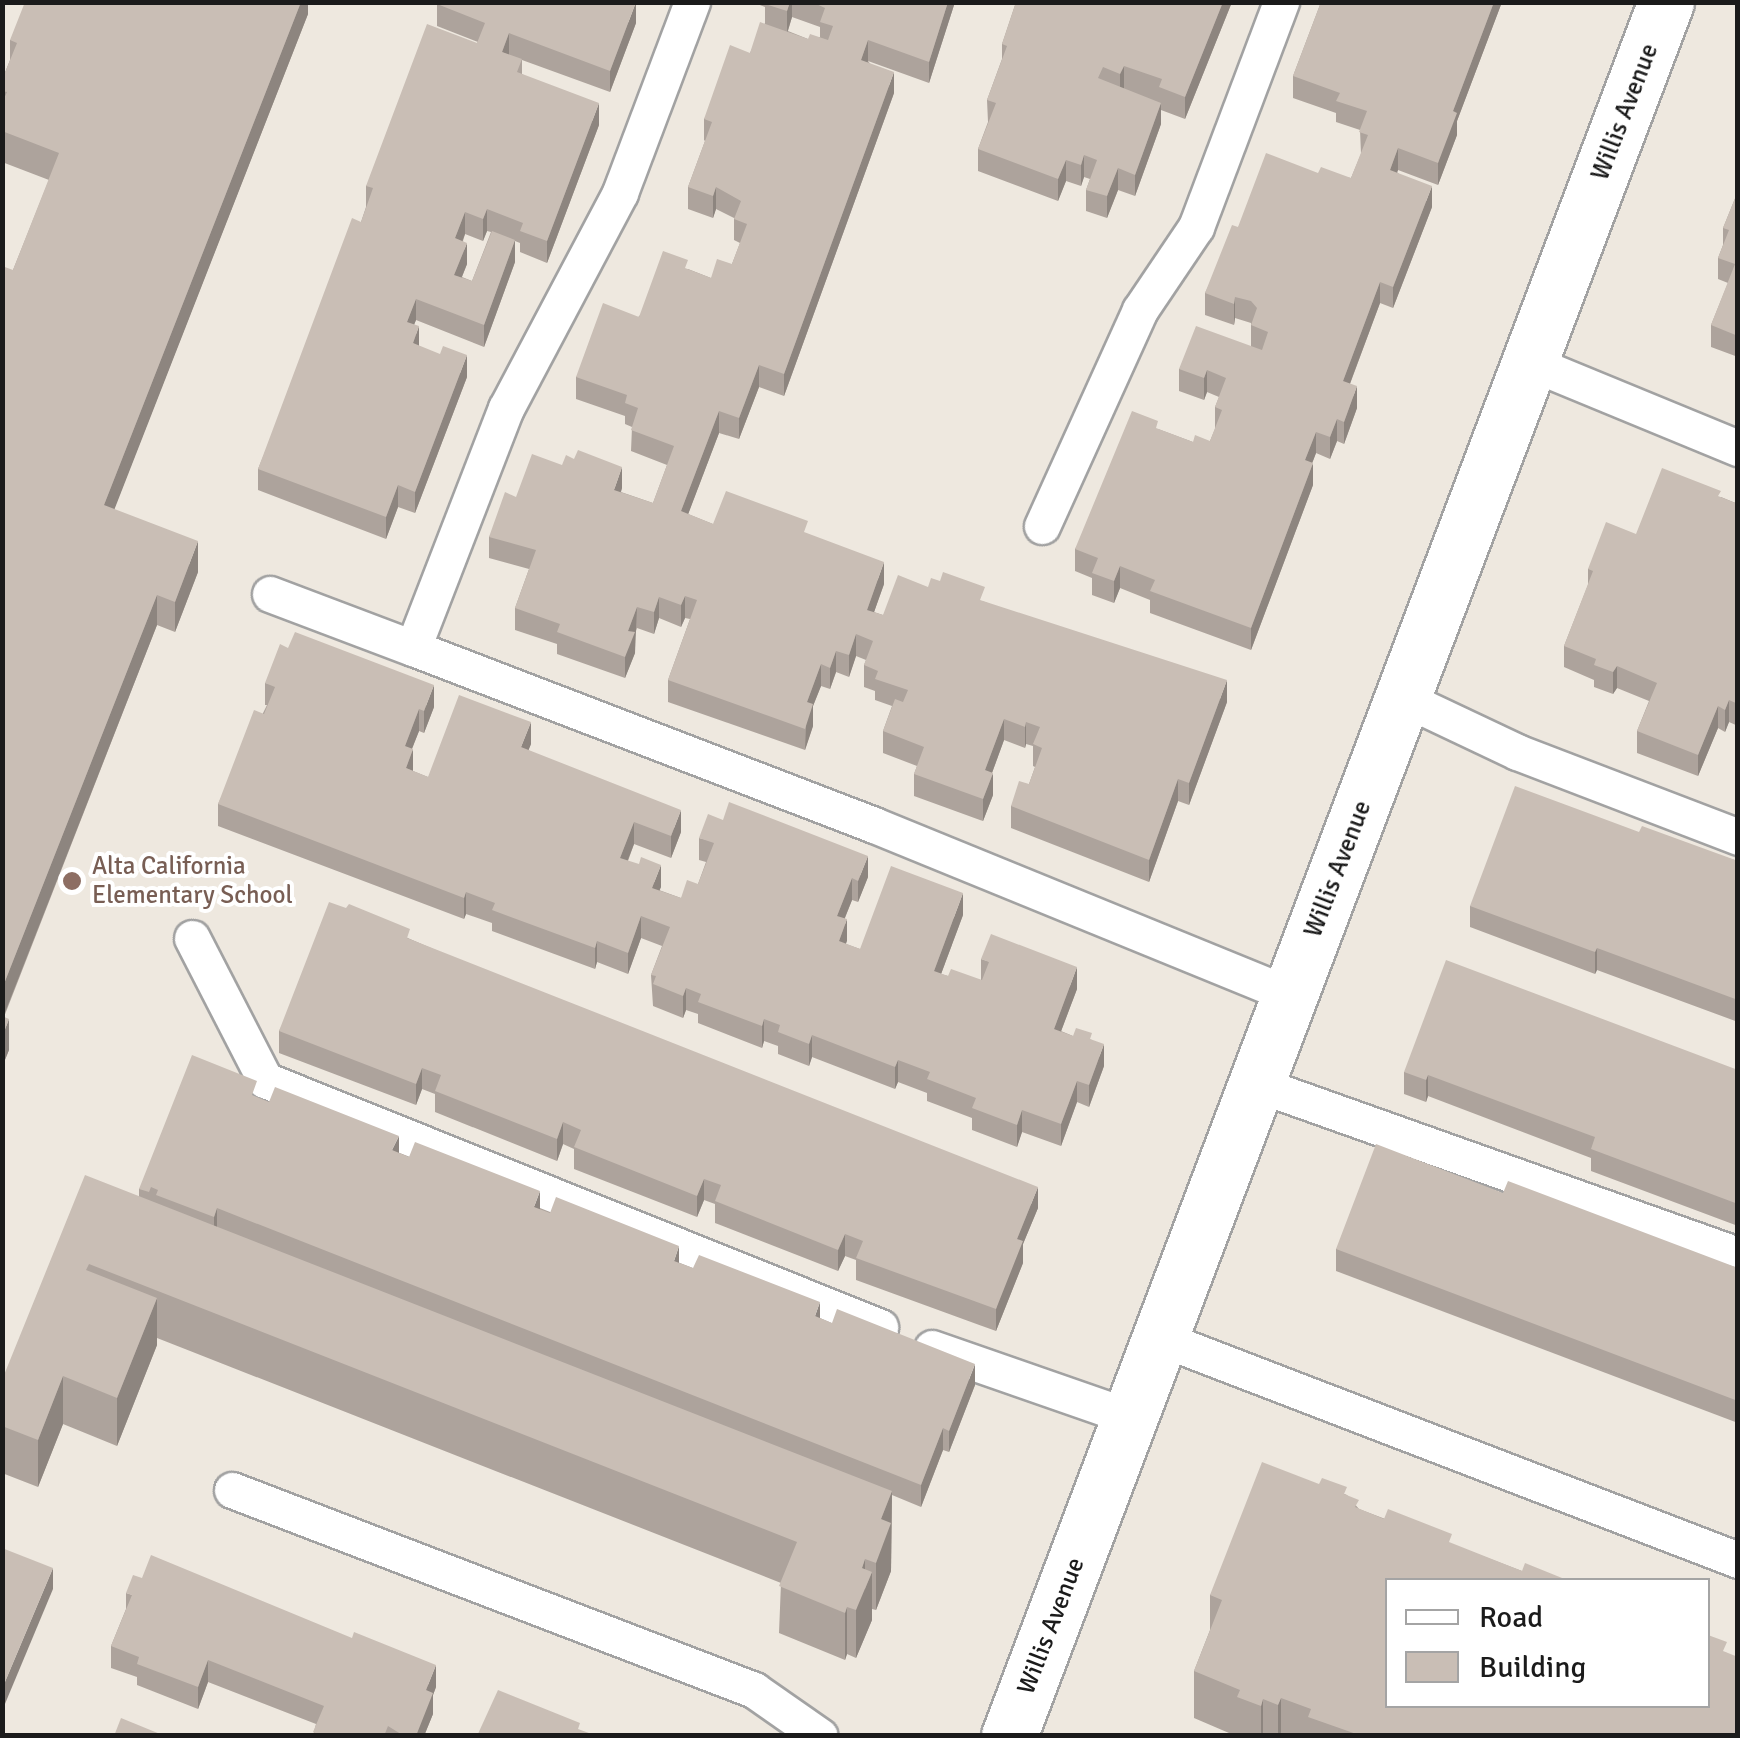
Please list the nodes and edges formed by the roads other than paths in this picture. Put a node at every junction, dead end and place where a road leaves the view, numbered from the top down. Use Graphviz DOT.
graph roads {
  1 [pos="692,2"];
  2 [pos="1282,2"];
  3 [pos="1666,2"];
  4 [pos="1529,362"];
  5 [pos="1738,448"];
  6 [pos="1042,526"];
  7 [pos="270,594"];
  8 [pos="412,648"];
  9 [pos="1402,698"];
  10 [pos="1738,837"];
  11 [pos="192,938"];
  12 [pos="1290,995"];
  13 [pos="1256,1084"];
  14 [pos="1738,1256"];
  15 [pos="1160,1338"];
  16 [pos="1130,1417"];
  17 [pos="232,1490"];
  18 [pos="1738,1560"];
  19 [pos="820,1736"];
  20 [pos="1009,1736"];
  1 -- 8 [label="lane"];
  2 -- 6 [label="lane"];
  3 -- 4 [label="street, Willis Avenue"];
  4 -- 5 [label="lane"];
  4 -- 9 [label="street, Willis Avenue"];
  7 -- 8 [label="lane"];
  8 -- 12 [label="lane"];
  9 -- 10 [label="lane"];
  9 -- 12 [label="street, Willis Avenue"];
  11 -- 16 [label="lane"];
  12 -- 13 [label="street, Willis Avenue"];
  13 -- 14 [label="lane"];
  13 -- 15 [label="street, Willis Avenue"];
  15 -- 16 [label="street, Willis Avenue"];
  15 -- 18 [label="lane"];
  16 -- 20 [label="street, Willis Avenue"];
  17 -- 19 [label="lane"];
}
